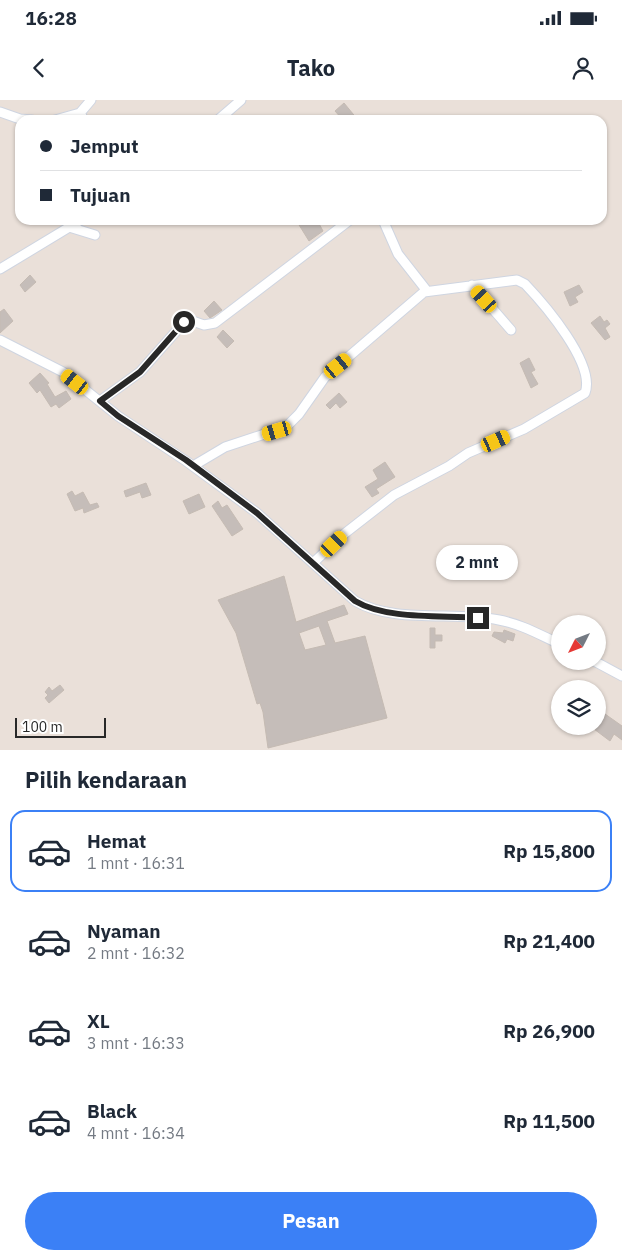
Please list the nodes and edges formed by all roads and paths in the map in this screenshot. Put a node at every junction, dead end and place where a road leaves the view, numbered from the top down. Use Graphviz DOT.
graph roads {
  1 [pos="91,100"];
  2 [pos="242,100"];
  3 [pos="0,112"];
  4 [pos="83,115"];
  5 [pos="224,115"];
  6 [pos="15,117"];
  7 [pos="72,225"];
  8 [pos="343,225"];
  9 [pos="385,225"];
  10 [pos="69,227"];
  11 [pos="95,235"];
  12 [pos="0,269"];
  13 [pos="472,285"];
  14 [pos="427,291"];
  15 [pos="511,330"];
  16 [pos="0,340"];
  17 [pos="100,401"];
  18 [pos="194,466"];
  19 [pos="314,564"];
  20 [pos="551,640"];
  21 [pos="606,667"];
  22 [pos="622,676"];
  1 -- 4 [label="street"];
  2 -- 5 [label="street"];
  3 -- 6 [label="street"];
  7 -- 10 [label="street"];
  8 -- 17 [label="street"];
  9 -- 14 [label="street"];
  10 -- 11 [label="street"];
  10 -- 12 [label="street"];
  13 -- 14 [label="street"];
  13 -- 15 [label="street"];
  13 -- 19 [label="street"];
  14 -- 18 [label="street"];
  16 -- 17 [label="street"];
  17 -- 18 [label="street"];
  18 -- 19 [label="street"];
  19 -- 20 [label="street"];
  21 -- 22 [label="street"];
}
